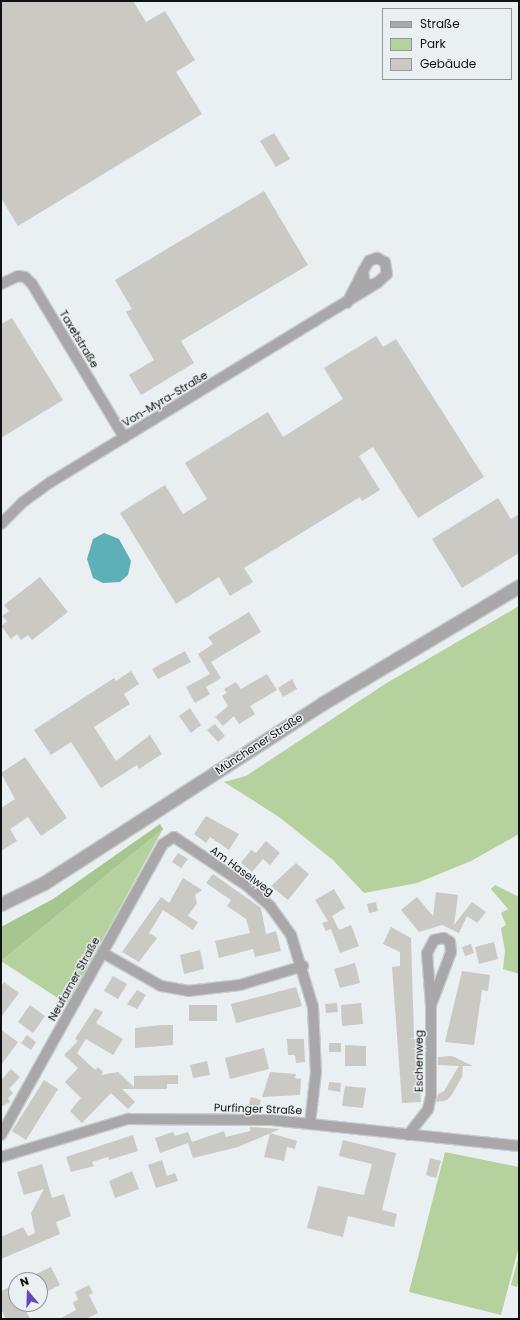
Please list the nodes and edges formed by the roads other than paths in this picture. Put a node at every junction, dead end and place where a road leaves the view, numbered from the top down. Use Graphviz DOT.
graph roads {
  1 [pos="363,271"];
  2 [pos="377,283"];
  3 [pos="1,284"];
  4 [pos="347,302"];
  5 [pos="124,437"];
  6 [pos="1,524"];
  7 [pos="519,586"];
  8 [pos="170,838"];
  9 [pos="1,904"];
  10 [pos="103,953"];
  11 [pos="303,966"];
  12 [pos="431,1005"];
  13 [pos="310,1123"];
  14 [pos="1,1135"];
  15 [pos="408,1135"];
  16 [pos="519,1146"];
  17 [pos="1,1156"];
  1 -- 2 [label="street"];
  1 -- 2 [label="street, Von-Myra-Straße"];
  1 -- 4 [label="street, Von-Myra-Straße"];
  2 -- 4 [label="street, Von-Myra-Straße"];
  3 -- 5 [label="street, Taxetstraße"];
  4 -- 5 [label="street, Von-Myra-Straße"];
  5 -- 6 [label="street, Von-Myra-Straße"];
  7 -- 9 [label="street, Münchener Straße"];
  8 -- 10 [label="street, Neufarner Straße"];
  8 -- 11 [label="street, Am Haselweg"];
  10 -- 11 [label="street"];
  10 -- 14 [label="street, Neufarner Straße"];
  11 -- 13 [label="street, Am Haselweg"];
  12 -- 12 [label="street, Eschenweg"];
  12 -- 15 [label="street, Eschenweg"];
  13 -- 15 [label="street, Purfinger Straße"];
  13 -- 17 [label="street, Purfinger Straße"];
  15 -- 16 [label="street, Purfinger Straße"];
}
